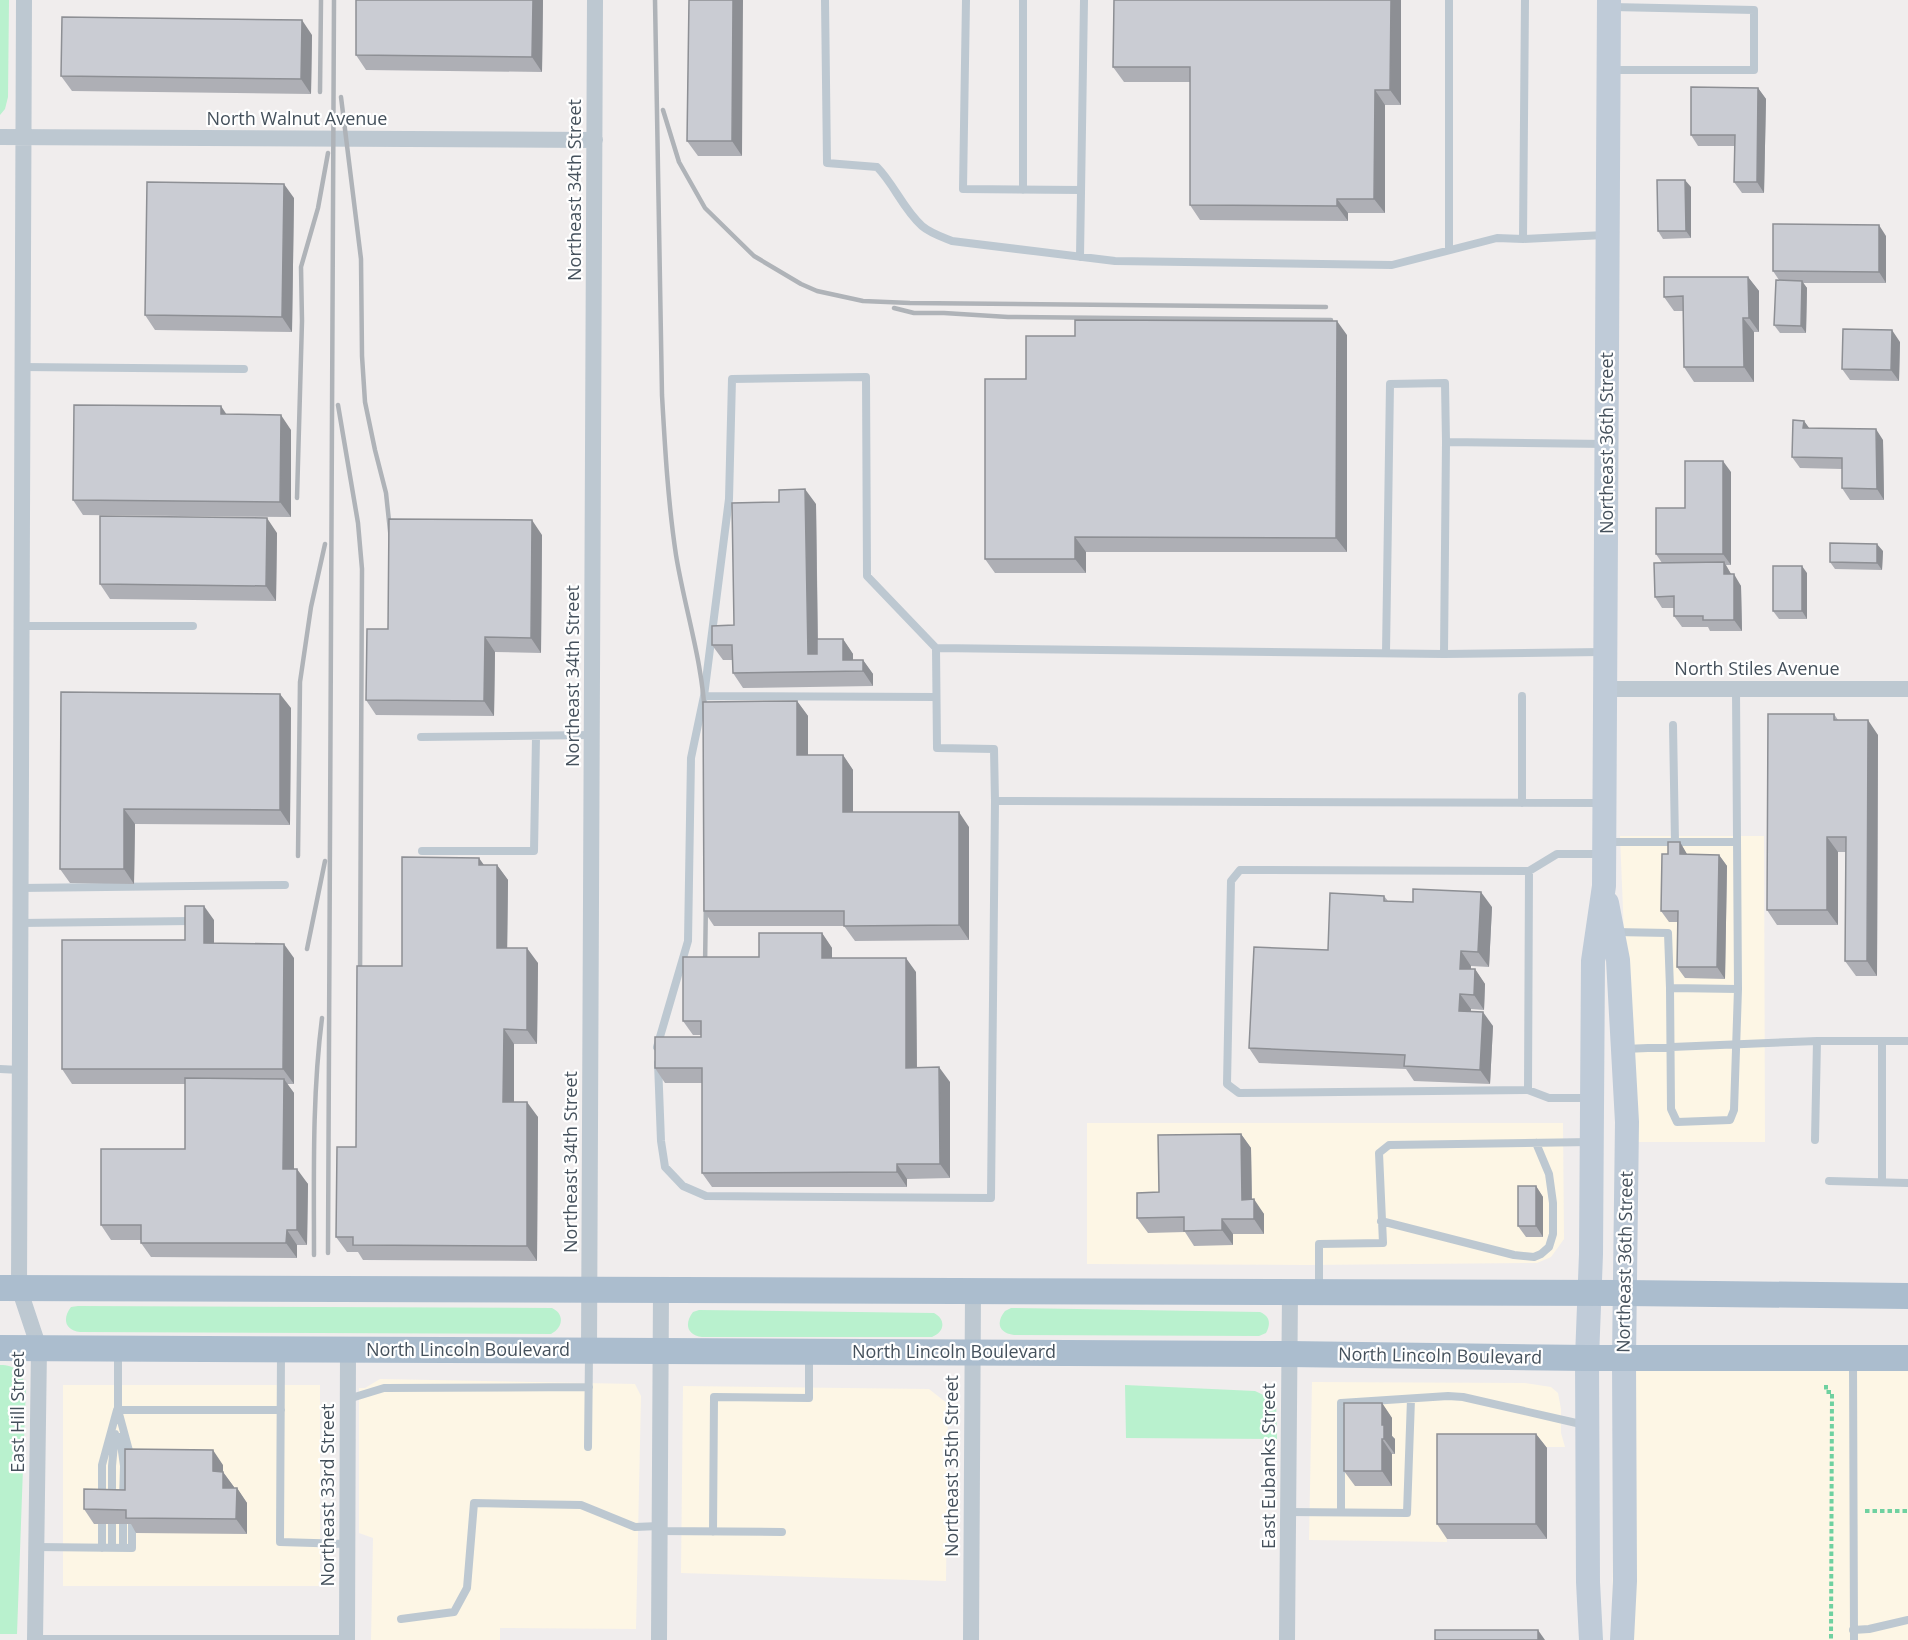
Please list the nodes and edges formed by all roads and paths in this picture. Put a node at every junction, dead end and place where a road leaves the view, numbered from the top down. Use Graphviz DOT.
graph roads {
  1 [pos="24,0"];
  2 [pos="595,0"];
  3 [pos="825,0"];
  4 [pos="966,0"];
  5 [pos="1023,0"];
  6 [pos="1084,0"];
  7 [pos="1449,0"];
  8 [pos="1525,0"];
  9 [pos="1754,0"];
  10 [pos="1609,3"];
  11 [pos="1754,10"];
  12 [pos="1609,70"];
  13 [pos="0,137"];
  14 [pos="23,138"];
  15 [pos="595,140"];
  16 [pos="1023,190"];
  17 [pos="1081,190"];
  18 [pos="1608,235"];
  19 [pos="1523,239"];
  20 [pos="1449,250"];
  21 [pos="1080,257"];
  22 [pos="22,367"];
  23 [pos="244,369"];
  24 [pos="1446,442"];
  25 [pos="1607,444"];
  26 [pos="21,626"];
  27 [pos="194,626"];
  28 [pos="936,648"];
  29 [pos="1606,652"];
  30 [pos="1386,653"];
  31 [pos="1444,654"];
  32 [pos="1606,689"];
  33 [pos="1736,689"];
  34 [pos="1908,689"];
  35 [pos="704,696"];
  36 [pos="1522,696"];
  37 [pos="936,697"];
  38 [pos="1673,725"];
  39 [pos="592,735"];
  40 [pos="421,737"];
  41 [pos="536,737"];
  42 [pos="995,801"];
  43 [pos="1522,803"];
  44 [pos="1605,803"];
  45 [pos="1675,842"];
  46 [pos="1737,842"];
  47 [pos="1604,848"];
  48 [pos="422,851"];
  49 [pos="1529,871"];
  50 [pos="285,885"];
  51 [pos="1604,886"];
  52 [pos="20,888"];
  53 [pos="192,921"];
  54 [pos="20,923"];
  55 [pos="1613,932"];
  56 [pos="1670,988"];
  57 [pos="1738,989"];
  58 [pos="1817,1041"];
  59 [pos="1882,1041"];
  60 [pos="1908,1041"];
  61 [pos="1737,1044"];
  62 [pos="1671,1047"];
  63 [pos="1623,1049"];
  64 [pos="0,1069"];
  65 [pos="20,1070"];
  66 [pos="1528,1090"];
  67 [pos="1591,1098"];
  68 [pos="1815,1140"];
  69 [pos="1591,1142"];
  70 [pos="1536,1143"];
  71 [pos="1829,1181"];
  72 [pos="1882,1182"];
  73 [pos="1908,1183"];
  74 [pos="1381,1221"];
  75 [pos="9,1287"];
  76 [pos="590,1290"];
  77 [pos="661,1291"];
  78 [pos="974,1292"];
  79 [pos="1290,1292"];
  80 [pos="1319,1292"];
  81 [pos="1625,1293"];
  82 [pos="1590,1294"];
  83 [pos="1908,1296"];
  84 [pos="0,1348"];
  85 [pos="39,1348"];
  86 [pos="118,1349"];
  87 [pos="281,1349"];
  88 [pos="348,1350"];
  89 [pos="589,1351"];
  90 [pos="660,1351"];
  91 [pos="809,1351"];
  92 [pos="972,1352"];
  93 [pos="1289,1354"];
  94 [pos="1587,1358"];
  95 [pos="1624,1358"];
  96 [pos="1853,1358"];
  97 [pos="1908,1358"];
  98 [pos="1826,1385"];
  99 [pos="589,1387"];
  100 [pos="348,1399"];
  101 [pos="1411,1399"];
  102 [pos="117,1410"];
  103 [pos="281,1410"];
  104 [pos="1588,1426"];
  105 [pos="588,1447"];
  106 [pos="133,1495"];
  107 [pos="107,1504"];
  108 [pos="123,1504"];
  109 [pos="1288,1512"];
  110 [pos="1341,1512"];
  111 [pos="102,1524"];
  112 [pos="112,1524"];
  113 [pos="128,1524"];
  114 [pos="659,1529"];
  115 [pos="713,1532"];
  116 [pos="782,1532"];
  117 [pos="348,1544"];
  118 [pos="36,1547"];
  119 [pos="102,1548"];
  120 [pos="112,1548"];
  121 [pos="401,1619"];
  122 [pos="1908,1620"];
  123 [pos="1853,1630"];
  124 [pos="35,1639"];
  125 [pos="289,1640"];
  126 [pos="347,1640"];
  127 [pos="659,1640"];
  128 [pos="971,1640"];
  129 [pos="1287,1640"];
  130 [pos="1591,1640"];
  131 [pos="1622,1640"];
  132 [pos="1831,1640"];
  133 [pos="1854,1640"];
  1 -- 14 [label="street, East Hill Street"];
  2 -- 15 [label="street, Northeast 34th Street"];
  3 -- 21 [label="lane"];
  4 -- 16 [label="lane"];
  5 -- 16 [label="lane"];
  6 -- 17 [label="lane"];
  7 -- 20 [label="lane"];
  8 -- 19 [label="lane"];
  9 -- 11 [label="lane"];
  10 -- 11 [label="lane"];
  10 -- 12 [label="main road, Northeast 36th Street"];
  11 -- 12 [label="lane"];
  12 -- 18 [label="main road, Northeast 36th Street"];
  13 -- 14 [label="street, North Walnut Avenue"];
  14 -- 15 [label="street, North Walnut Avenue"];
  14 -- 22 [label="street, East Hill Street"];
  15 -- 39 [label="street, Northeast 34th Street"];
  16 -- 17 [label="lane"];
  17 -- 21 [label="lane"];
  18 -- 19 [label="lane"];
  18 -- 25 [label="main road, Northeast 36th Street"];
  19 -- 20 [label="lane"];
  20 -- 21 [label="lane"];
  22 -- 23 [label="lane"];
  22 -- 26 [label="street, East Hill Street"];
  24 -- 25 [label="lane"];
  24 -- 30 [label="lane"];
  24 -- 31 [label="lane"];
  25 -- 29 [label="main road, Northeast 36th Street"];
  26 -- 27 [label="lane"];
  26 -- 52 [label="street, East Hill Street"];
  28 -- 30 [label="lane"];
  28 -- 35 [label="lane"];
  28 -- 37 [label="lane"];
  29 -- 31 [label="lane"];
  29 -- 32 [label="main road, Northeast 36th Street"];
  30 -- 31 [label="lane"];
  32 -- 33 [label="street, North Stiles Avenue"];
  32 -- 44 [label="main road, Northeast 36th Street"];
  33 -- 34 [label="street, North Stiles Avenue"];
  33 -- 46 [label="lane"];
  35 -- 37 [label="lane"];
  35 -- 42 [label="lane"];
  36 -- 43 [label="lane"];
  37 -- 42 [label="lane"];
  38 -- 45 [label="lane"];
  39 -- 41 [label="lane"];
  39 -- 76 [label="street, Northeast 34th Street"];
  40 -- 41 [label="lane"];
  41 -- 48 [label="lane"];
  42 -- 43 [label="lane"];
  43 -- 44 [label="lane"];
  44 -- 47 [label="main road, Northeast 36th Street"];
  45 -- 46 [label="lane"];
  45 -- 47 [label="lane"];
  46 -- 57 [label="lane"];
  47 -- 49 [label="lane"];
  47 -- 51 [label="main road, Northeast 36th Street"];
  49 -- 66 [label="lane"];
  49 -- 66 [label="lane"];
  50 -- 52 [label="lane"];
  51 -- 55 [label="main road, Northeast 36th Street"];
  51 -- 67 [label="main road, Northeast 36th Street"];
  52 -- 54 [label="street, East Hill Street"];
  53 -- 54 [label="lane"];
  54 -- 65 [label="street, East Hill Street"];
  55 -- 56 [label="lane"];
  55 -- 63 [label="main road, Northeast 36th Street"];
  56 -- 57 [label="lane"];
  56 -- 62 [label="lane"];
  57 -- 61 [label="lane"];
  58 -- 59 [label="lane"];
  58 -- 61 [label="lane"];
  58 -- 68 [label="lane"];
  59 -- 60 [label="lane"];
  59 -- 72 [label="lane"];
  61 -- 62 [label="lane"];
  61 -- 62 [label="lane"];
  62 -- 63 [label="lane"];
  63 -- 81 [label="main road, Northeast 36th Street"];
  64 -- 65 [label="lane"];
  65 -- 75 [label="street, East Hill Street"];
  66 -- 67 [label="lane"];
  67 -- 69 [label="main road, Northeast 36th Street"];
  69 -- 70 [label="lane"];
  69 -- 82 [label="main road, Northeast 36th Street"];
  70 -- 74 [label="lane"];
  70 -- 74 [label="lane"];
  71 -- 72 [label="lane"];
  72 -- 73 [label="lane"];
  74 -- 80 [label="lane"];
  75 -- 76 [label="main road"];
  75 -- 85 [label="street, East Hill Street"];
  76 -- 77 [label="main road"];
  76 -- 89 [label="street, Northeast 34th Street"];
  77 -- 78 [label="main road"];
  77 -- 90 [label="street"];
  78 -- 79 [label="main road"];
  78 -- 92 [label="street, Northeast 35th Street"];
  79 -- 80 [label="main road"];
  79 -- 93 [label="street, East Eubanks Street"];
  80 -- 82 [label="main road"];
  81 -- 82 [label="main road"];
  81 -- 83 [label="main road"];
  81 -- 95 [label="main road, Northeast 36th Street"];
  82 -- 94 [label="main road, Northeast 36th Street"];
  84 -- 85 [label="main road, North Lincoln Boulevard"];
  85 -- 86 [label="main road, North Lincoln Boulevard"];
  85 -- 118 [label="street, East Hill Street"];
  86 -- 87 [label="main road, North Lincoln Boulevard"];
  86 -- 102 [label="lane"];
  87 -- 88 [label="main road, North Lincoln Boulevard"];
  87 -- 103 [label="lane"];
  88 -- 89 [label="main road, North Lincoln Boulevard"];
  88 -- 100 [label="street, Northeast 33rd Street"];
  89 -- 90 [label="main road, North Lincoln Boulevard"];
  89 -- 99 [label="lane"];
  90 -- 91 [label="main road, North Lincoln Boulevard"];
  90 -- 114 [label="street"];
  91 -- 92 [label="main road, North Lincoln Boulevard"];
  91 -- 115 [label="lane"];
  92 -- 93 [label="main road, North Lincoln Boulevard"];
  92 -- 128 [label="street, Northeast 35th Street"];
  93 -- 94 [label="main road, North Lincoln Boulevard"];
  93 -- 109 [label="street, East Eubanks Street"];
  94 -- 95 [label="main road, North Lincoln Boulevard"];
  94 -- 104 [label="main road, Northeast 36th Street"];
  95 -- 96 [label="main road, North Lincoln Boulevard"];
  95 -- 131 [label="main road, Northeast 36th Street"];
  96 -- 97 [label="main road, North Lincoln Boulevard"];
  96 -- 123 [label="lane"];
  98 -- 132 [label="path"];
  99 -- 100 [label="lane"];
  99 -- 105 [label="lane"];
  100 -- 117 [label="street, Northeast 33rd Street"];
  101 -- 104 [label="lane"];
  101 -- 110 [label="lane"];
  101 -- 110 [label="lane"];
  102 -- 103 [label="lane"];
  102 -- 106 [label="lane"];
  102 -- 107 [label="lane"];
  102 -- 108 [label="lane"];
  103 -- 117 [label="lane"];
  104 -- 130 [label="main road, Northeast 36th Street"];
  109 -- 110 [label="lane"];
  109 -- 129 [label="street, East Eubanks Street"];
  111 -- 119 [label="lane"];
  112 -- 120 [label="lane"];
  113 -- 120 [label="lane"];
  114 -- 115 [label="lane"];
  114 -- 121 [label="lane"];
  114 -- 127 [label="street"];
  115 -- 116 [label="lane"];
  117 -- 126 [label="street, Northeast 33rd Street"];
  118 -- 119 [label="lane"];
  118 -- 124 [label="street, East Hill Street"];
  119 -- 120 [label="lane"];
  122 -- 123 [label="lane"];
  123 -- 133 [label="lane"];
  124 -- 125 [label="lane"];
  125 -- 126 [label="lane"];
}
